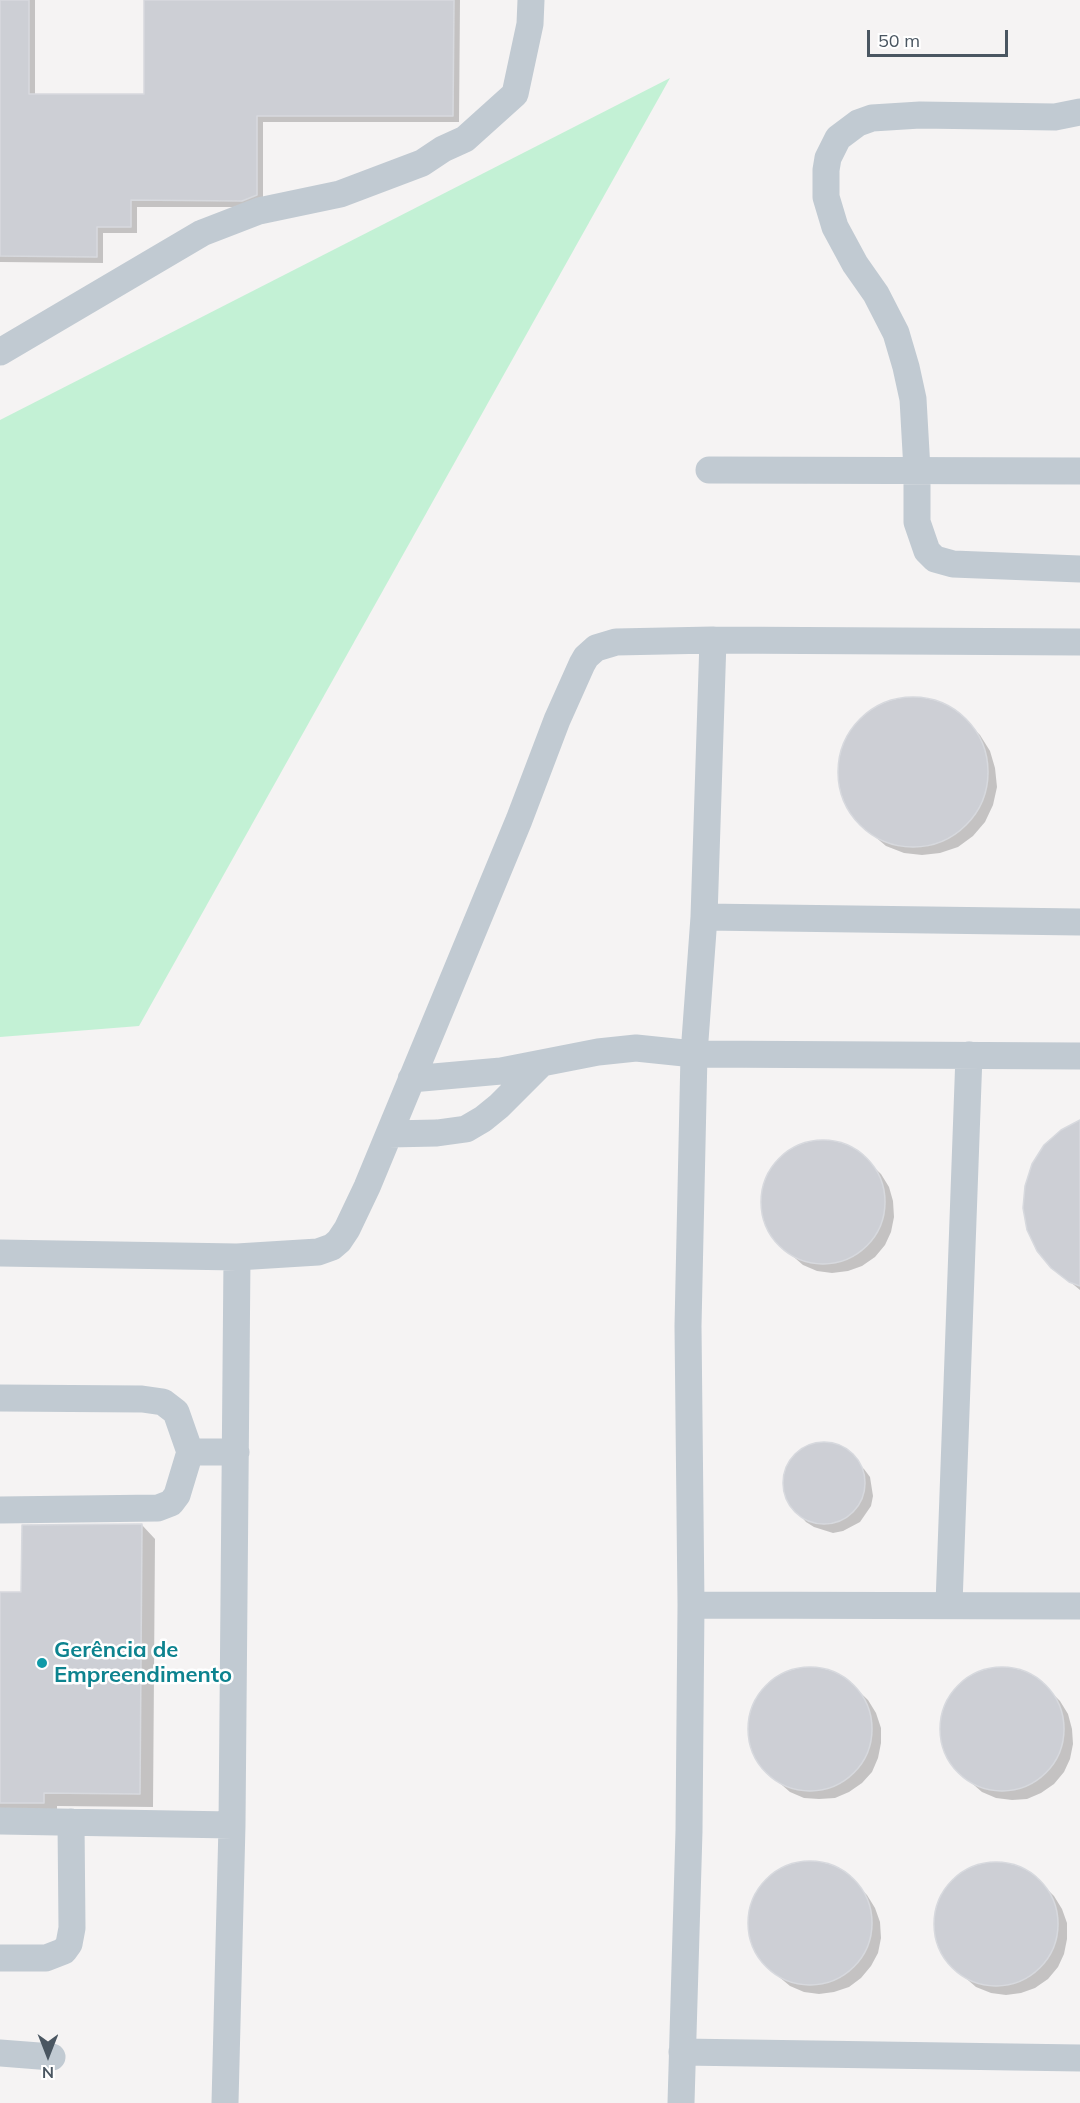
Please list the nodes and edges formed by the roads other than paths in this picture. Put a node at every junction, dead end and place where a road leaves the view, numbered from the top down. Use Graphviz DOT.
graph roads {
  1 [pos="531,0"];
  2 [pos="1080,112"];
  3 [pos="0,352"];
  4 [pos="709,470"];
  5 [pos="917,470"];
  6 [pos="1080,471"];
  7 [pos="1080,569"];
  8 [pos="713,640"];
  9 [pos="1080,642"];
  10 [pos="704,917"];
  11 [pos="1080,922"];
  12 [pos="694,1054"];
  13 [pos="969,1055"];
  14 [pos="1080,1056"];
  15 [pos="542,1064"];
  16 [pos="411,1079"];
  17 [pos="389,1134"];
  18 [pos="0,1253"];
  19 [pos="237,1257"];
  20 [pos="0,1398"];
  21 [pos="190,1452"];
  22 [pos="236,1452"];
  23 [pos="0,1510"];
  24 [pos="949,1604"];
  25 [pos="691,1605"];
  26 [pos="1080,1605"];
  27 [pos="0,1821"];
  28 [pos="71,1822"];
  29 [pos="232,1825"];
  30 [pos="0,1958"];
  31 [pos="682,2052"];
  32 [pos="0,2053"];
  33 [pos="52,2057"];
  34 [pos="1080,2058"];
  35 [pos="225,2103"];
  36 [pos="681,2103"];
  1 -- 3 [label="lane"];
  2 -- 5 [label="lane"];
  4 -- 5 [label="lane"];
  5 -- 6 [label="lane"];
  5 -- 7 [label="lane"];
  8 -- 9 [label="lane"];
  8 -- 10 [label="lane"];
  8 -- 16 [label="lane"];
  10 -- 11 [label="lane"];
  10 -- 12 [label="lane"];
  12 -- 13 [label="lane"];
  12 -- 15 [label="lane"];
  12 -- 25 [label="lane"];
  13 -- 14 [label="lane"];
  13 -- 24 [label="lane"];
  15 -- 16 [label="lane"];
  15 -- 17 [label="lane"];
  16 -- 17 [label="lane"];
  17 -- 19 [label="lane"];
  18 -- 19 [label="lane"];
  19 -- 22 [label="lane"];
  20 -- 21 [label="lane"];
  21 -- 22 [label="lane"];
  21 -- 23 [label="lane"];
  22 -- 29 [label="lane"];
  24 -- 25 [label="lane"];
  24 -- 26 [label="lane"];
  25 -- 31 [label="lane"];
  27 -- 28 [label="lane"];
  28 -- 29 [label="lane"];
  28 -- 30 [label="lane"];
  29 -- 35 [label="lane"];
  31 -- 34 [label="lane"];
  31 -- 36 [label="lane"];
  32 -- 33 [label="lane"];
}
